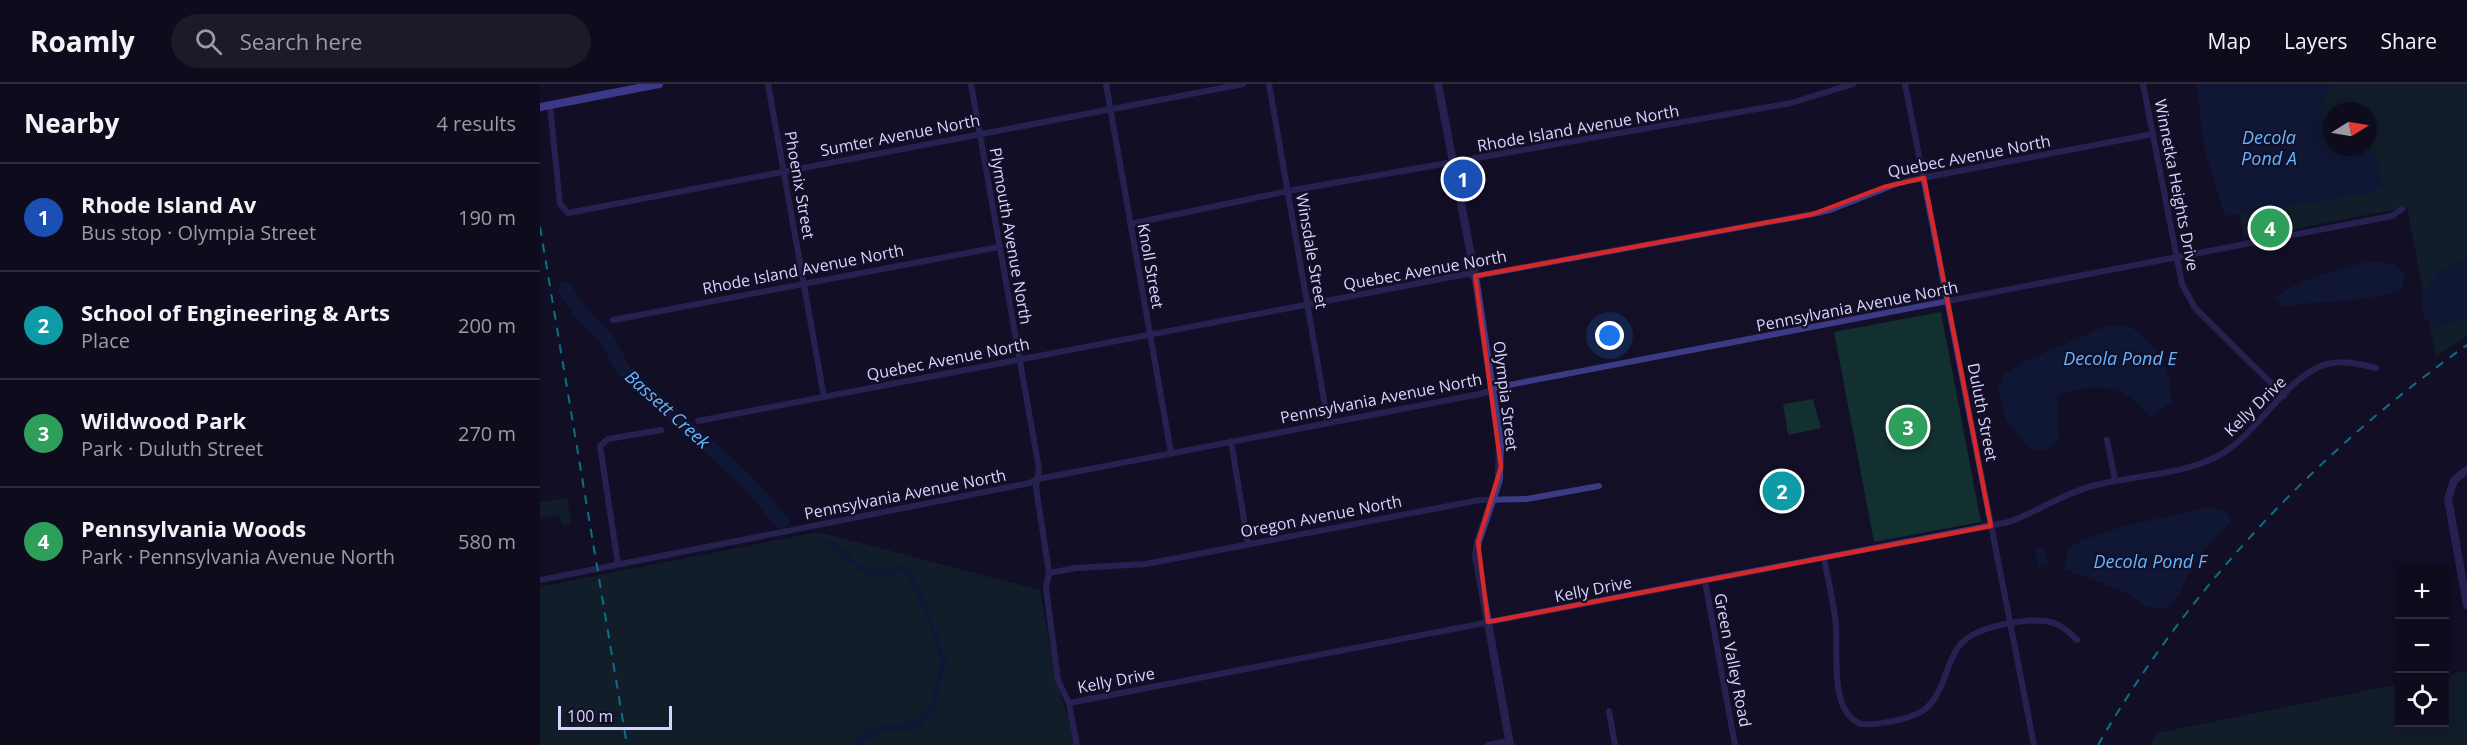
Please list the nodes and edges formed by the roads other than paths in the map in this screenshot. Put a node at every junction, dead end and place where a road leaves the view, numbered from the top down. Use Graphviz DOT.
graph roads {
  1 [pos="659,84"];
  2 [pos="768,84"];
  3 [pos="971,84"];
  4 [pos="1106,84"];
  5 [pos="1242,84"];
  6 [pos="1269,84"];
  7 [pos="1438,84"];
  8 [pos="1853,84"];
  9 [pos="1905,84"];
  10 [pos="2143,84"];
  11 [pos="623,87"];
  12 [pos="550,105"];
  13 [pos="540,107"];
  14 [pos="1111,109"];
  15 [pos="980,134"];
  16 [pos="2153,134"];
  17 [pos="1454,164"];
  18 [pos="784,171"];
  19 [pos="1924,178"];
  20 [pos="1288,191"];
  21 [pos="2402,209"];
  22 [pos="1130,224"];
  23 [pos="999,247"];
  24 [pos="2177,258"];
  25 [pos="1475,276"];
  26 [pos="804,282"];
  27 [pos="1948,303"];
  28 [pos="1307,304"];
  29 [pos="613,320"];
  30 [pos="1150,334"];
  31 [pos="1020,359"];
  32 [pos="2376,368"];
  33 [pos="1493,388"];
  34 [pos="2284,396"];
  35 [pos="824,397"];
  36 [pos="698,421"];
  37 [pos="1328,423"];
  38 [pos="661,430"];
  39 [pos="1231,441"];
  40 [pos="2107,441"];
  41 [pos="1171,453"];
  42 [pos="2467,470"];
  43 [pos="1038,479"];
  44 [pos="2115,480"];
  45 [pos="1599,486"];
  46 [pos="1492,500"];
  47 [pos="1991,526"];
  48 [pos="1248,544"];
  49 [pos="1824,558"];
  50 [pos="618,564"];
  51 [pos="1049,573"];
  52 [pos="540,580"];
  53 [pos="1705,581"];
  54 [pos="2467,605"];
  55 [pos="1488,622"];
  56 [pos="2010,624"];
  57 [pos="2077,640"];
  58 [pos="1069,703"];
  59 [pos="1609,711"];
  60 [pos="1510,743"];
  61 [pos="1077,745"];
  62 [pos="1488,745"];
  63 [pos="1615,745"];
  64 [pos="1735,745"];
  65 [pos="2034,745"];
  1 -- 11 [label="main road"];
  2 -- 18 [label="street, Phoenix Street"];
  3 -- 15 [label="street, Plymouth Avenue North"];
  4 -- 14 [label="street, Knoll Street"];
  5 -- 14 [label="street, Sumter Avenue North"];
  6 -- 20 [label="street, Winsdale Street"];
  7 -- 17 [label="street, Olympia Street"];
  8 -- 17 [label="street, Rhode Island Avenue North"];
  9 -- 19 [label="street, Duluth Street"];
  10 -- 16 [label="street, Winnetka Heights Drive"];
  11 -- 12 [label="main road"];
  12 -- 13 [label="main road"];
  12 -- 18 [label="street, Sumter Avenue North"];
  14 -- 15 [label="street, Sumter Avenue North"];
  14 -- 22 [label="street, Knoll Street"];
  15 -- 18 [label="street, Sumter Avenue North"];
  15 -- 23 [label="street, Plymouth Avenue North"];
  16 -- 19 [label="street, Quebec Avenue North"];
  16 -- 24 [label="street, Winnetka Heights Drive"];
  17 -- 20 [label="street, Rhode Island Avenue North"];
  17 -- 25 [label="street, Olympia Street"];
  18 -- 26 [label="street, Phoenix Street"];
  19 -- 25 [label="street, Quebec Avenue North"];
  19 -- 27 [label="street, Duluth Street"];
  20 -- 22 [label="street, Rhode Island Avenue North"];
  20 -- 28 [label="street, Winsdale Street"];
  21 -- 24 [label="street, Pennsylvania Avenue North"];
  22 -- 30 [label="street, Knoll Street"];
  23 -- 26 [label="street, Rhode Island Avenue North"];
  23 -- 31 [label="street, Plymouth Avenue North"];
  24 -- 27 [label="street, Pennsylvania Avenue North"];
  24 -- 34 [label="street, Winnetka Heights Drive"];
  25 -- 28 [label="street, Quebec Avenue North"];
  25 -- 33 [label="street, Olympia Street"];
  26 -- 29 [label="street, Rhode Island Avenue North"];
  26 -- 35 [label="street, Phoenix Street"];
  27 -- 33 [label="street, Pennsylvania Avenue North"];
  27 -- 47 [label="street, Duluth Street"];
  28 -- 30 [label="street, Quebec Avenue North"];
  28 -- 37 [label="street, Winsdale Street"];
  30 -- 31 [label="street, Quebec Avenue North"];
  30 -- 41 [label="street, Knoll Street"];
  31 -- 35 [label="street, Quebec Avenue North"];
  31 -- 43 [label="street, Plymouth Avenue North"];
  32 -- 34 [label="street, Kelly Drive"];
  33 -- 37 [label="street, Pennsylvania Avenue North"];
  33 -- 46 [label="street, Olympia Street"];
  34 -- 44 [label="street, Kelly Drive"];
  35 -- 36 [label="street, Quebec Avenue North"];
  37 -- 39 [label="street, Pennsylvania Avenue North"];
  38 -- 50 [label="street"];
  39 -- 41 [label="street, Pennsylvania Avenue North"];
  39 -- 48 [label="street"];
  40 -- 44 [label="street"];
  41 -- 43 [label="street, Pennsylvania Avenue North"];
  42 -- 54 [label="street"];
  43 -- 50 [label="street, Pennsylvania Avenue North"];
  43 -- 51 [label="street, Plymouth Avenue North"];
  44 -- 47 [label="street, Kelly Drive"];
  45 -- 46 [label="street, Oregon Avenue North"];
  46 -- 48 [label="street, Oregon Avenue North"];
  46 -- 55 [label="street, Olympia Street"];
  47 -- 49 [label="street, Kelly Drive"];
  47 -- 56 [label="street, Duluth Street"];
  48 -- 51 [label="street, Oregon Avenue North"];
  49 -- 53 [label="street, Kelly Drive"];
  49 -- 56 [label="street"];
  50 -- 52 [label="street, Pennsylvania Avenue North"];
  51 -- 58 [label="street, Plymouth Avenue North"];
  53 -- 55 [label="street, Kelly Drive"];
  53 -- 64 [label="street, Green Valley Road"];
  55 -- 58 [label="street, Kelly Drive"];
  55 -- 60 [label="street, Olympia Street"];
  56 -- 57 [label="street"];
  56 -- 65 [label="street, Duluth Street"];
  58 -- 61 [label="street, Plymouth Avenue North"];
  59 -- 63 [label="street"];
  60 -- 62 [label="street"];
}
